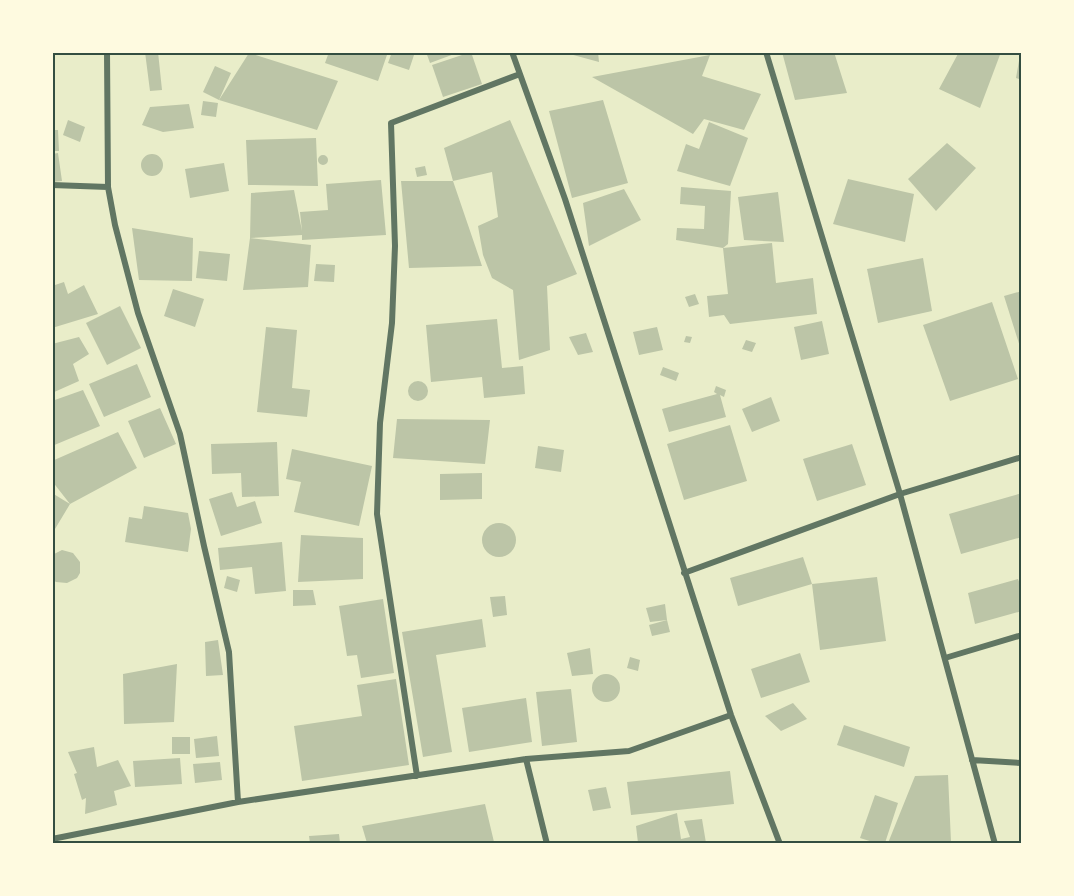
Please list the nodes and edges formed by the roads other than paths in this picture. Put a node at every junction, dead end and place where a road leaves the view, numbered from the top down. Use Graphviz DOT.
graph roads {
  1 [pos="107,52"];
  2 [pos="512,52"];
  3 [pos="766,52"];
  4 [pos="520,74"];
  5 [pos="52,185"];
  6 [pos="108,187"];
  7 [pos="1022,457"];
  8 [pos="900,494"];
  9 [pos="684,573"];
  10 [pos="1022,635"];
  11 [pos="945,658"];
  12 [pos="731,715"];
  13 [pos="526,759"];
  14 [pos="972,760"];
  15 [pos="1022,763"];
  16 [pos="417,776"];
  17 [pos="238,802"];
  18 [pos="52,839"];
  19 [pos="547,843"];
  20 [pos="780,843"];
  21 [pos="995,843"];
  1 -- 6 [label="street"];
  2 -- 4 [label="street"];
  3 -- 8 [label="street"];
  4 -- 9 [label="street"];
  4 -- 16 [label="street"];
  5 -- 6 [label="street"];
  6 -- 17 [label="street"];
  7 -- 8 [label="street"];
  8 -- 9 [label="street"];
  8 -- 11 [label="street"];
  9 -- 12 [label="street"];
  10 -- 11 [label="street"];
  11 -- 14 [label="street"];
  12 -- 13 [label="street"];
  12 -- 20 [label="street"];
  13 -- 16 [label="street"];
  13 -- 19 [label="street"];
  14 -- 15 [label="street"];
  14 -- 21 [label="street"];
  16 -- 17 [label="street"];
  17 -- 18 [label="street"];
}
